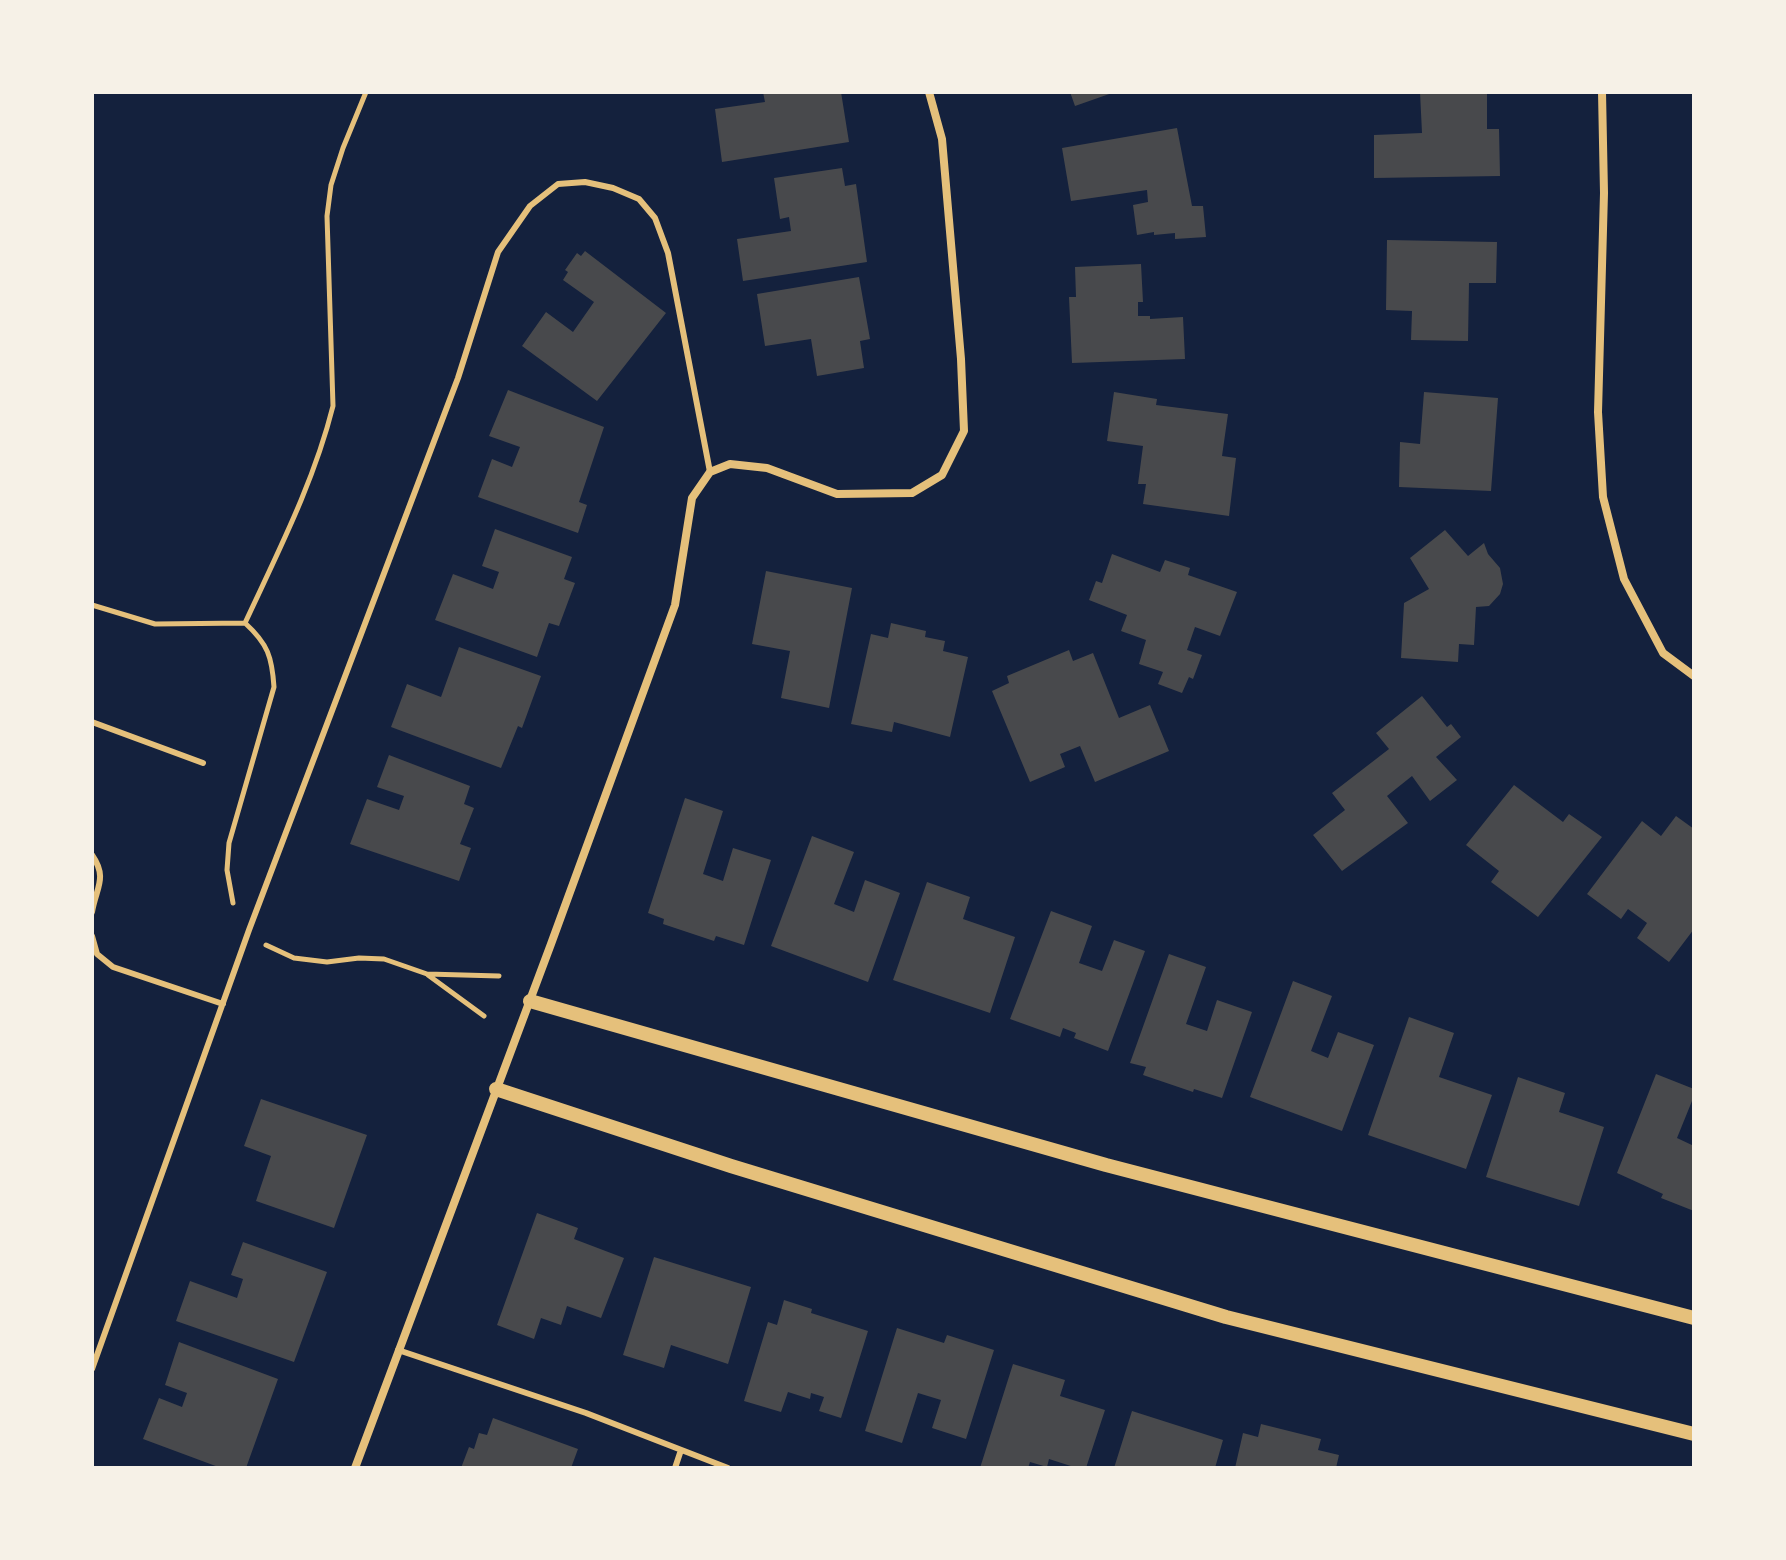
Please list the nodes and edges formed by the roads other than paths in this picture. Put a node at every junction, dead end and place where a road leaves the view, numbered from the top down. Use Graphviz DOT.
graph roads {
  1 [pos="929,92"];
  2 [pos="1602,92"];
  3 [pos="710,472"];
  4 [pos="1694,676"];
  5 [pos="92,722"];
  6 [pos="203,763"];
  7 [pos="92,855"];
  8 [pos="92,912"];
  9 [pos="92,936"];
  10 [pos="530,1001"];
  11 [pos="223,1004"];
  12 [pos="496,1089"];
  13 [pos="1694,1318"];
  14 [pos="398,1350"];
  15 [pos="92,1369"];
  16 [pos="1694,1434"];
  17 [pos="681,1450"];
  18 [pos="355,1468"];
  19 [pos="675,1468"];
  20 [pos="728,1468"];
  1 -- 3 [label="street"];
  2 -- 4 [label="street"];
  3 -- 10 [label="street"];
  3 -- 11 [label="lane"];
  5 -- 6 [label="lane"];
  7 -- 8 [label="lane"];
  9 -- 11 [label="lane"];
  10 -- 12 [label="street"];
  10 -- 13 [label="street"];
  11 -- 15 [label="lane"];
  12 -- 14 [label="street"];
  12 -- 16 [label="street"];
  14 -- 17 [label="lane"];
  14 -- 18 [label="street"];
  17 -- 19 [label="lane"];
  17 -- 20 [label="lane"];
}
